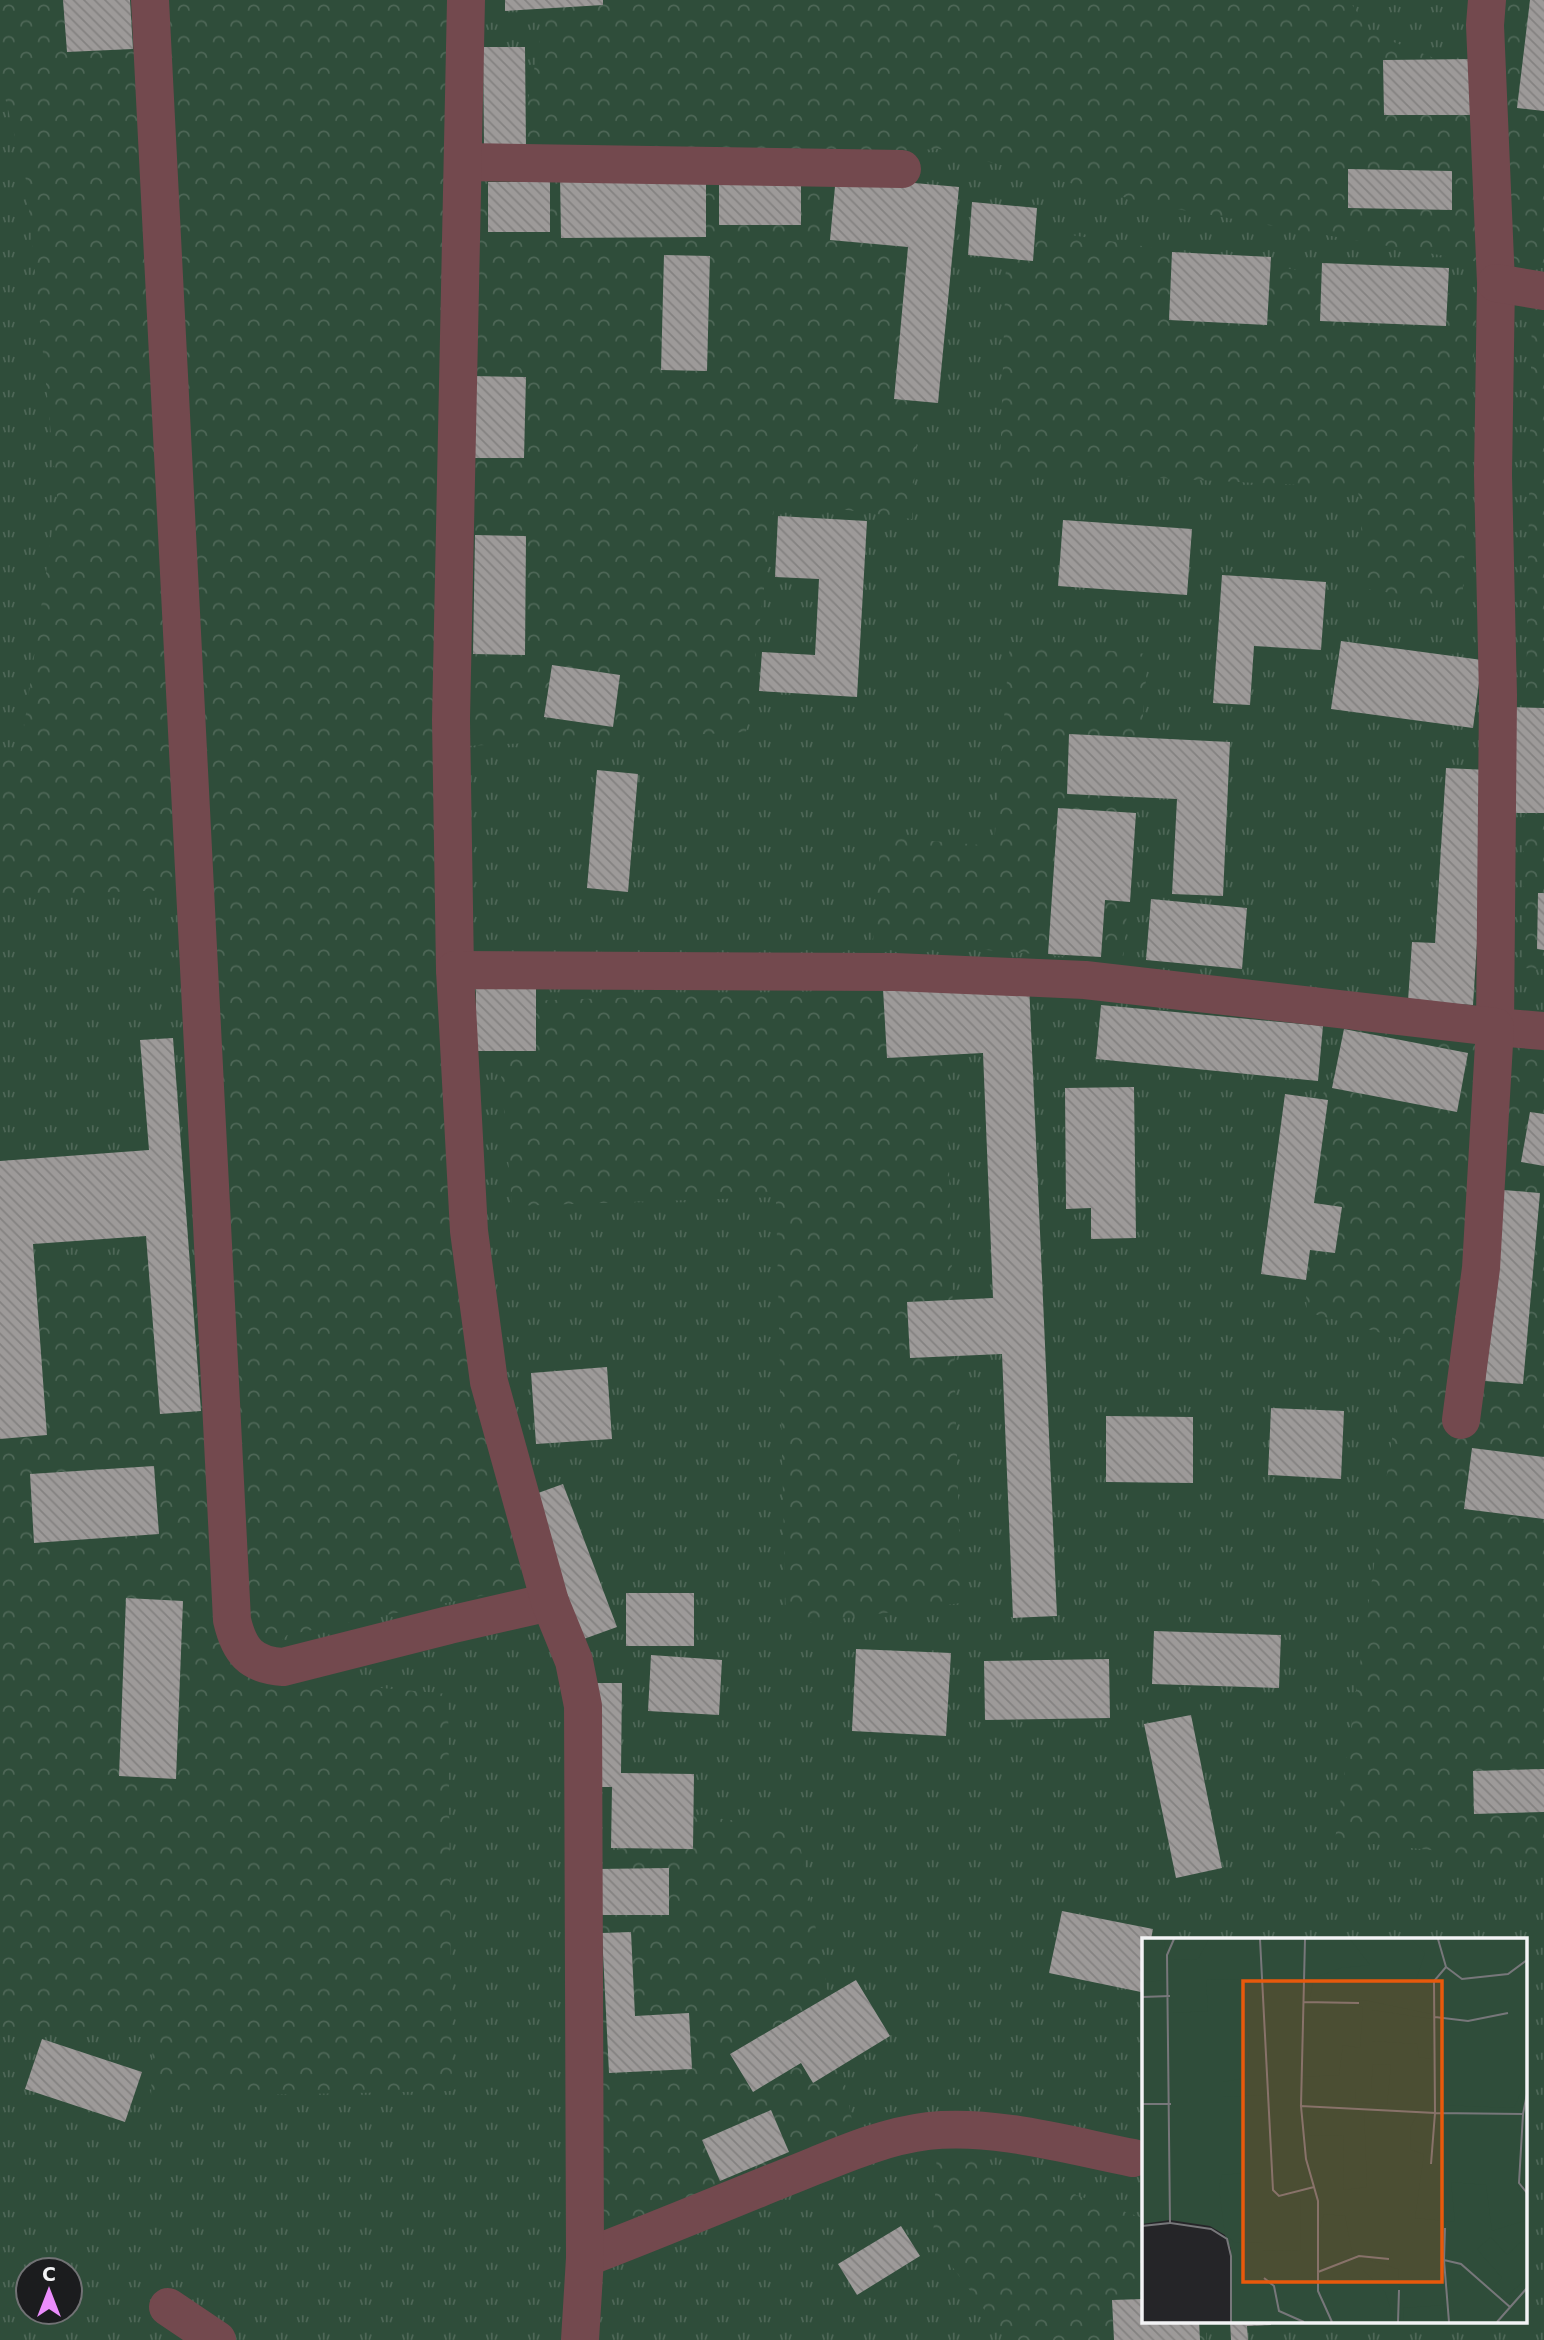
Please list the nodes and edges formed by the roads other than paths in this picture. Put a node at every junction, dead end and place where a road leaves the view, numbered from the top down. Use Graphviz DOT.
graph roads {
  1 [pos="150,0"];
  2 [pos="466,0"];
  3 [pos="1486,0"];
  4 [pos="464,162"];
  5 [pos="902,169"];
  6 [pos="1496,283"];
  7 [pos="1544,291"];
  8 [pos="455,970"];
  9 [pos="1495,1027"];
  10 [pos="1544,1031"];
  11 [pos="1461,1420"];
  12 [pos="550,1602"];
  13 [pos="1133,2158"];
  14 [pos="585,2258"];
  15 [pos="167,2307"];
  16 [pos="217,2340"];
  17 [pos="580,2340"];
  1 -- 12 [label="lane"];
  2 -- 4 [label="lane"];
  3 -- 6 [label="lane"];
  4 -- 5 [label="lane"];
  4 -- 8 [label="lane"];
  6 -- 7 [label="lane"];
  6 -- 9 [label="lane"];
  8 -- 9 [label="lane"];
  8 -- 12 [label="lane"];
  9 -- 10 [label="lane"];
  9 -- 11 [label="lane"];
  12 -- 14 [label="lane"];
  13 -- 14 [label="lane"];
  14 -- 17 [label="lane"];
  15 -- 16 [label="lane"];
}
